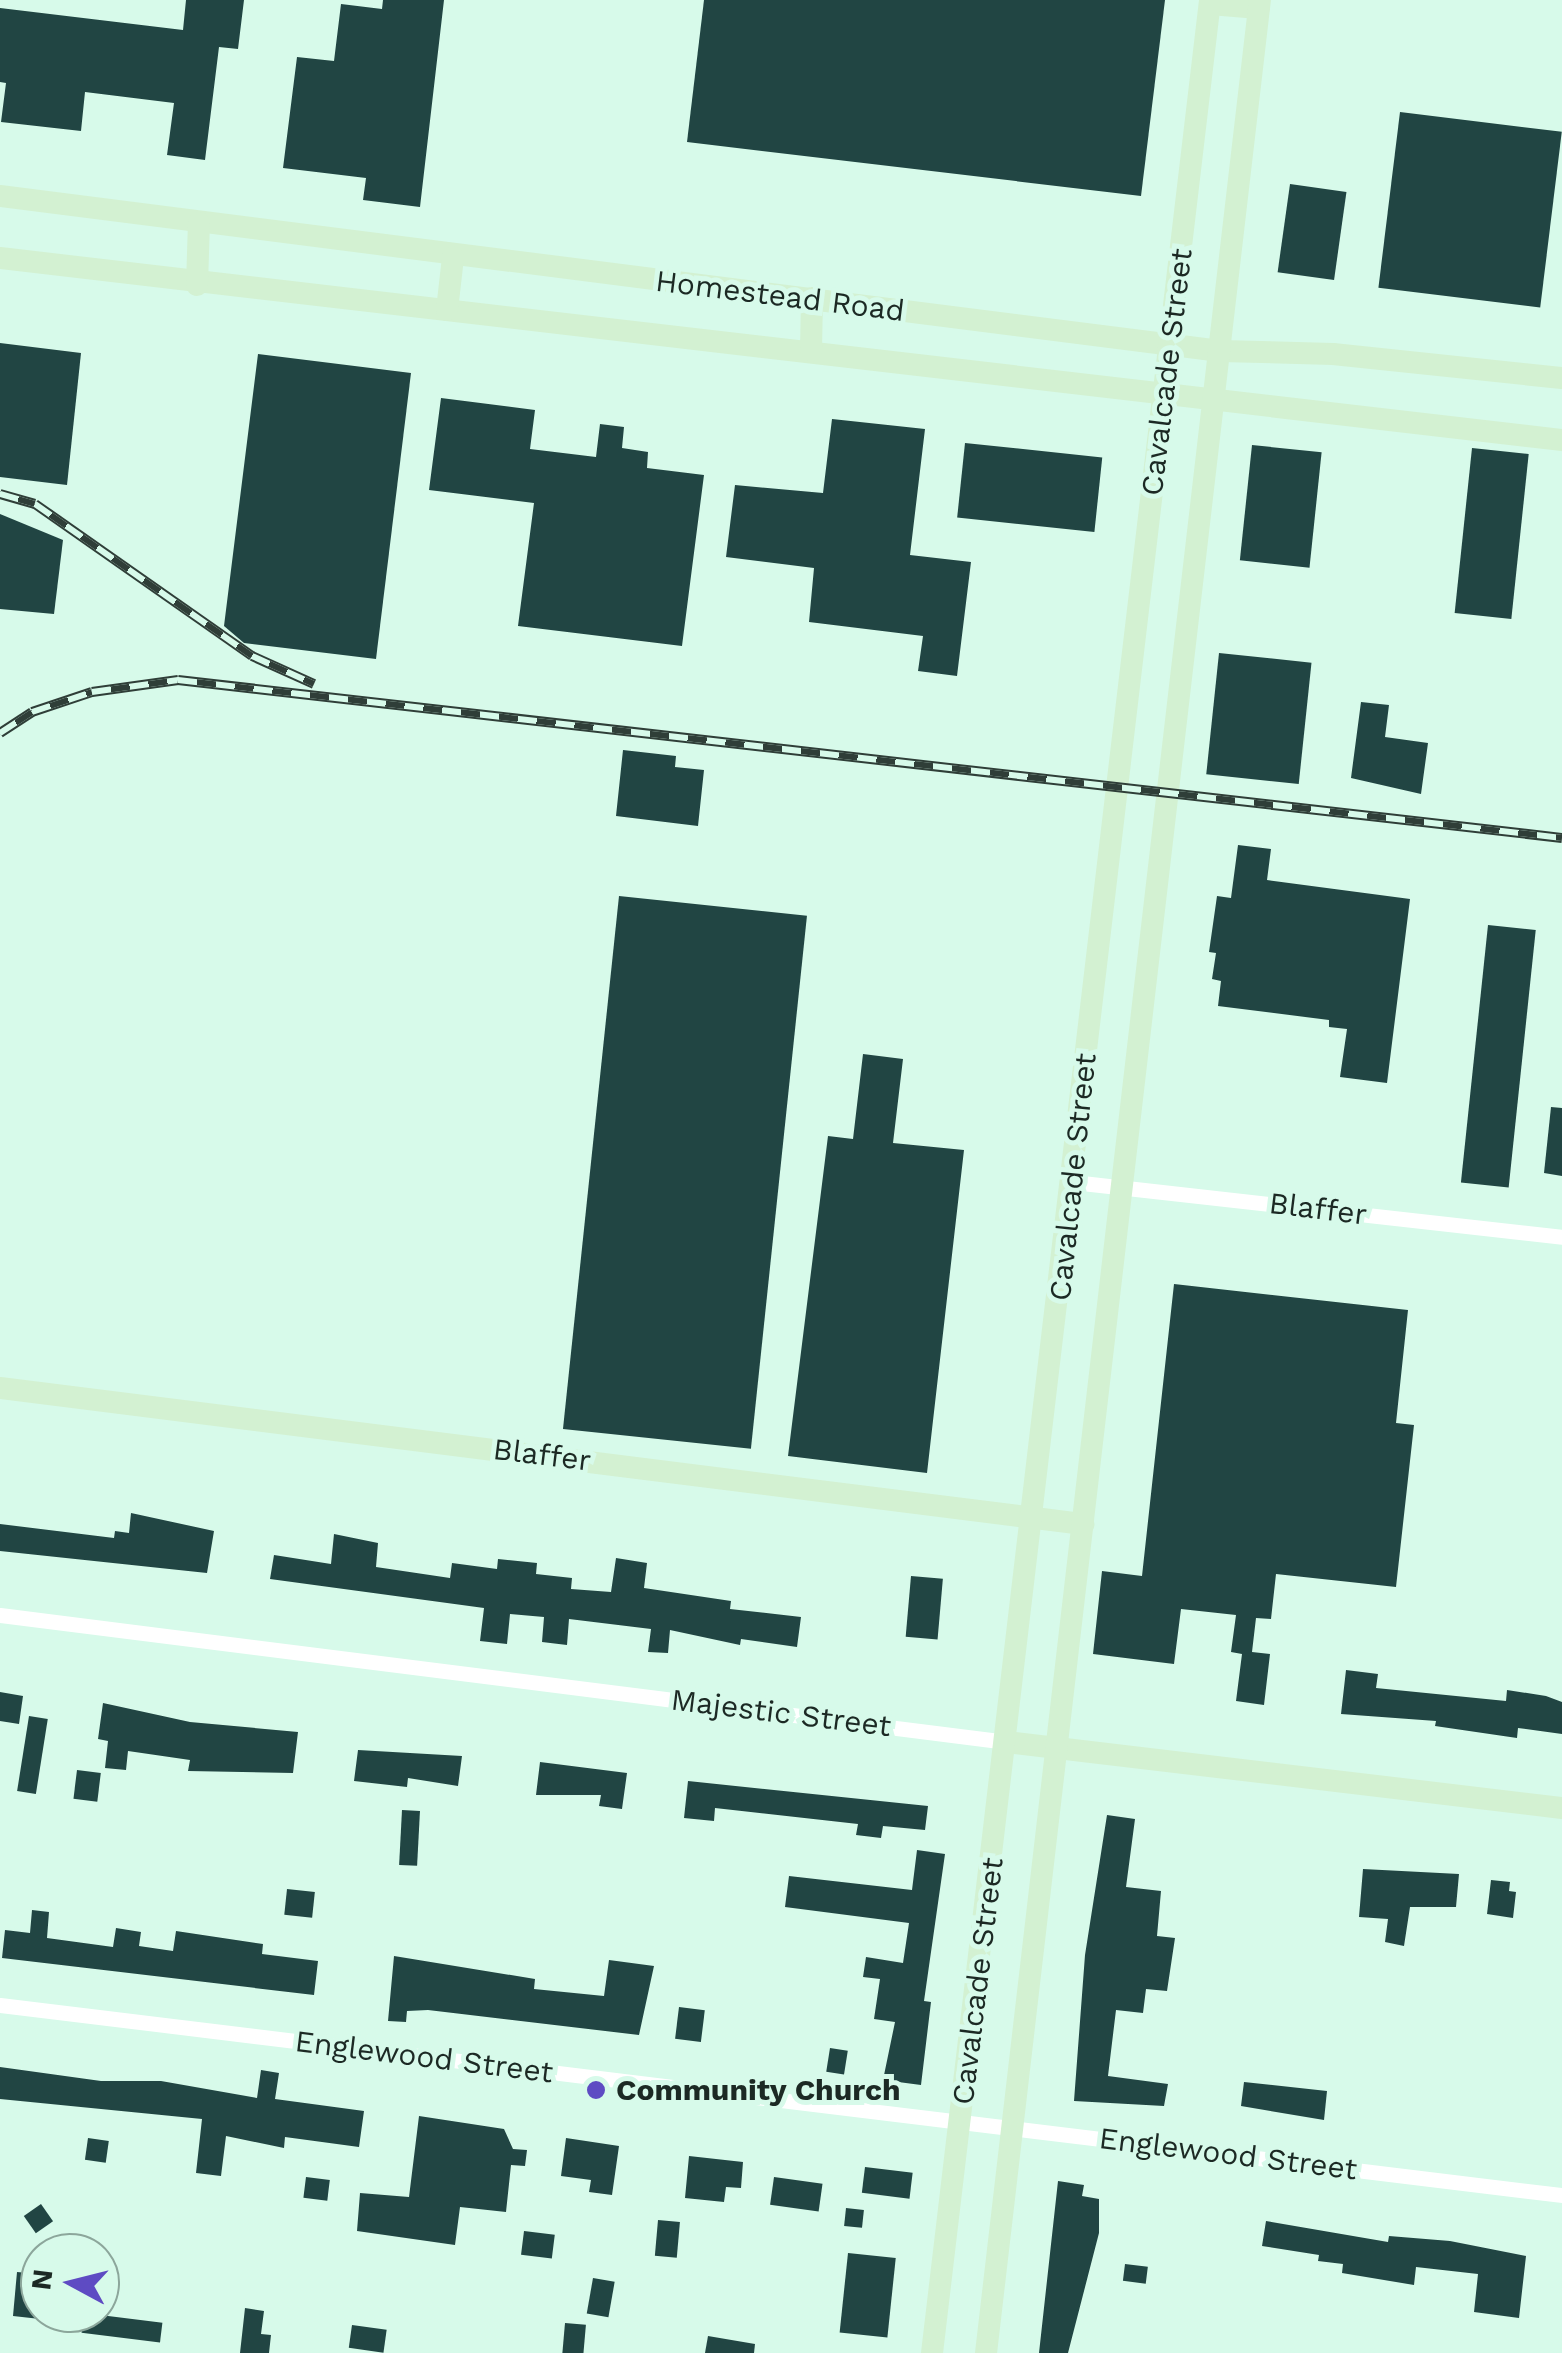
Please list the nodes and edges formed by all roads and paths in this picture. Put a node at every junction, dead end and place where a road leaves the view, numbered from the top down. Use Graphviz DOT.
graph roads {
  1 [pos="1210,2"];
  2 [pos="1259,4"];
  3 [pos="0,196"];
  4 [pos="200,223"];
  5 [pos="0,258"];
  6 [pos="454,258"];
  7 [pos="197,285"];
  8 [pos="812,298"];
  9 [pos="447,310"];
  10 [pos="1170,346"];
  11 [pos="811,350"];
  12 [pos="1220,352"];
  13 [pos="1562,378"];
  14 [pos="1165,395"];
  15 [pos="1213,403"];
  16 [pos="1562,440"];
  17 [pos="1073,1182"];
  18 [pos="1126,1187"];
  19 [pos="1562,1237"];
  20 [pos="0,1388"];
  21 [pos="1035,1518"];
  22 [pos="1083,1524"];
  23 [pos="0,1614"];
  24 [pos="1007,1742"];
  25 [pos="1058,1748"];
  26 [pos="1562,1808"];
  27 [pos="0,2005"];
  28 [pos="960,2122"];
  29 [pos="1013,2128"];
  30 [pos="1562,2195"];
  31 [pos="932,2353"];
  32 [pos="986,2353"];
  1 -- 2 [label="main road"];
  1 -- 10 [label="main road, Cavalcade Street"];
  2 -- 12 [label="main road, Cavalcade Street"];
  3 -- 4 [label="main road, Homestead Road"];
  4 -- 6 [label="main road, Homestead Road"];
  4 -- 7 [label="main road"];
  5 -- 7 [label="main road, Homestead Road"];
  6 -- 8 [label="main road, Homestead Road"];
  6 -- 9 [label="main road"];
  7 -- 9 [label="main road, Homestead Road"];
  8 -- 10 [label="main road, Homestead Road"];
  8 -- 11 [label="main road"];
  9 -- 11 [label="main road, Homestead Road"];
  10 -- 12 [label="main road, Homestead Road"];
  10 -- 14 [label="main road, Cavalcade Street"];
  11 -- 14 [label="main road, Homestead Road"];
  12 -- 13 [label="main road, Homestead Road"];
  12 -- 15 [label="main road, Cavalcade Street"];
  14 -- 15 [label="main road, Homestead Road"];
  14 -- 17 [label="main road, Cavalcade Street"];
  15 -- 16 [label="main road, Homestead Road"];
  15 -- 18 [label="main road, Cavalcade Street"];
  17 -- 18 [label="street, Blaffer"];
  17 -- 21 [label="main road, Cavalcade Street"];
  18 -- 19 [label="street, Blaffer"];
  18 -- 22 [label="main road, Cavalcade Street"];
  20 -- 21 [label="main road, Blaffer"];
  21 -- 22 [label="main road, Blaffer"];
  21 -- 24 [label="main road, Cavalcade Street"];
  22 -- 25 [label="main road, Cavalcade Street"];
  23 -- 24 [label="street, Majestic Street"];
  24 -- 25 [label="main road, Majestic Street"];
  24 -- 28 [label="main road, Cavalcade Street"];
  25 -- 26 [label="main road, Majestic Street"];
  25 -- 29 [label="main road, Cavalcade Street"];
  27 -- 28 [label="street, Englewood Street"];
  28 -- 29 [label="street, Englewood Street"];
  28 -- 31 [label="main road, Cavalcade Street"];
  29 -- 30 [label="street, Englewood Street"];
  29 -- 32 [label="main road, Cavalcade Street"];
}
